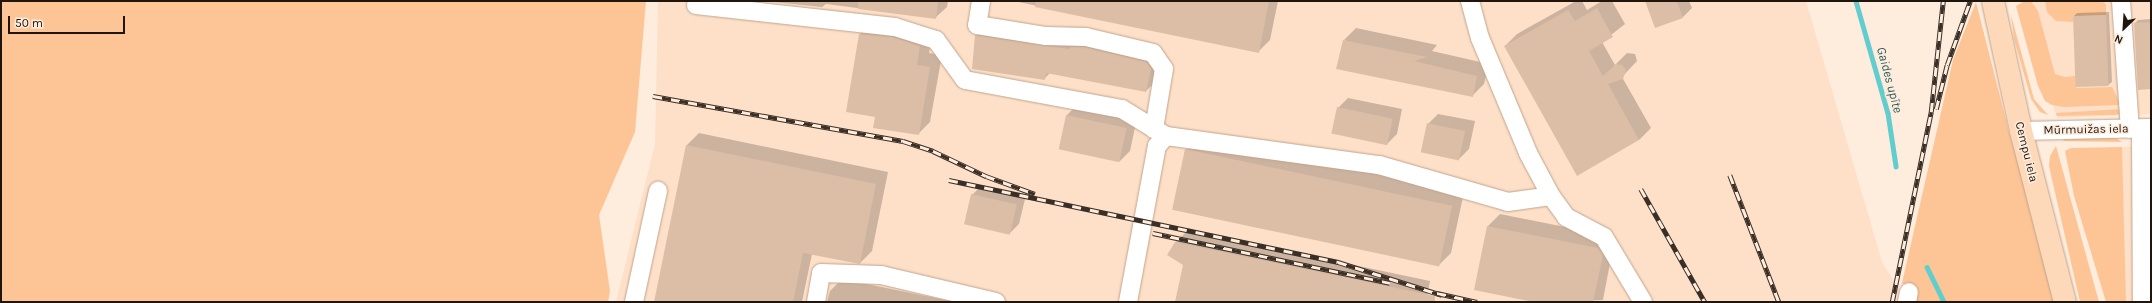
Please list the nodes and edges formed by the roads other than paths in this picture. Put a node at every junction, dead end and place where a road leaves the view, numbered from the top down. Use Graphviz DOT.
graph roads {
  1 [pos="981,1"];
  2 [pos="1470,1"];
  3 [pos="1993,1"];
  4 [pos="2121,1"];
  5 [pos="696,5"];
  6 [pos="2141,129"];
  7 [pos="2021,131"];
  8 [pos="1160,132"];
  9 [pos="658,190"];
  10 [pos="1552,196"];
  11 [pos="634,302"];
  12 [pos="816,302"];
  13 [pos="996,302"];
  14 [pos="1128,302"];
  15 [pos="1643,302"];
  16 [pos="2065,302"];
  17 [pos="2142,302"];
  1 -- 8 [label="street"];
  2 -- 10 [label="street"];
  3 -- 7 [label="main road, Cempu iela"];
  4 -- 6 [label="street"];
  5 -- 8 [label="street"];
  6 -- 7 [label="street, Mūrmuižas iela"];
  6 -- 17 [label="street"];
  7 -- 16 [label="main road, Cempu iela"];
  8 -- 10 [label="street"];
  8 -- 14 [label="street"];
  9 -- 11 [label="street"];
  10 -- 15 [label="street"];
  12 -- 13 [label="street"];
}
